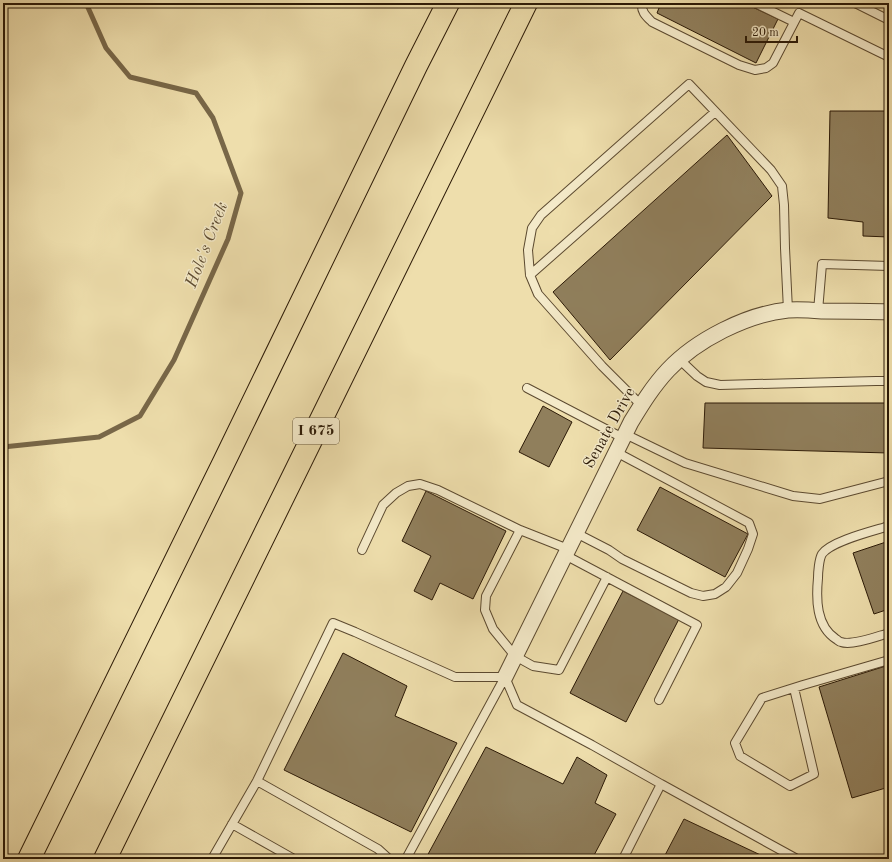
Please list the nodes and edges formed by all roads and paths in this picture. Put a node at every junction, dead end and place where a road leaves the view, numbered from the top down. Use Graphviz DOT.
graph roads {
  1 [pos="448,3"];
  2 [pos="526,3"];
  3 [pos="642,3"];
  4 [pos="755,3"];
  5 [pos="855,3"];
  6 [pos="889,20"];
  7 [pos="794,22"];
  8 [pos="889,57"];
  9 [pos="715,112"];
  10 [pos="889,266"];
  11 [pos="530,275"];
  12 [pos="788,310"];
  13 [pos="818,310"];
  14 [pos="889,312"];
  15 [pos="679,359"];
  16 [pos="889,381"];
  17 [pos="527,388"];
  18 [pos="641,405"];
  19 [pos="624,436"];
  20 [pos="616,452"];
  21 [pos="889,481"];
  22 [pos="889,526"];
  23 [pos="520,530"];
  24 [pos="576,533"];
  25 [pos="362,550"];
  26 [pos="566,552"];
  27 [pos="607,577"];
  28 [pos="889,634"];
  29 [pos="515,656"];
  30 [pos="889,660"];
  31 [pos="505,677"];
  32 [pos="794,688"];
  33 [pos="659,700"];
  34 [pos="257,781"];
  35 [pos="660,784"];
  36 [pos="232,824"];
  37 [pos="28,859"];
  38 [pos="105,859"];
  39 [pos="212,859"];
  40 [pos="294,859"];
  41 [pos="389,859"];
  42 [pos="406,859"];
  43 [pos="623,859"];
  44 [pos="797,859"];
  1 -- 37 [label="highway"];
  2 -- 38 [label="highway, I 675"];
  3 -- 7 [label="lane"];
  4 -- 7 [label="lane"];
  5 -- 6 [label="lane"];
  7 -- 8 [label="lane"];
  9 -- 11 [label="lane"];
  9 -- 11 [label="lane"];
  9 -- 12 [label="lane"];
  10 -- 13 [label="lane"];
  11 -- 18 [label="lane"];
  12 -- 13 [label="street, Senate Drive"];
  12 -- 15 [label="street, Senate Drive"];
  13 -- 14 [label="street, Senate Drive"];
  15 -- 16 [label="lane"];
  15 -- 18 [label="street, Senate Drive"];
  17 -- 19 [label="lane"];
  18 -- 19 [label="street, Senate Drive"];
  19 -- 20 [label="street, Senate Drive"];
  19 -- 21 [label="lane"];
  20 -- 24 [label="street, Senate Drive"];
  20 -- 24 [label="lane"];
  22 -- 28 [label="lane"];
  23 -- 25 [label="lane"];
  23 -- 26 [label="lane"];
  23 -- 29 [label="lane"];
  24 -- 26 [label="street, Senate Drive"];
  26 -- 27 [label="lane"];
  26 -- 29 [label="street, Senate Drive"];
  27 -- 29 [label="lane"];
  27 -- 33 [label="lane"];
  29 -- 31 [label="street, Senate Drive"];
  30 -- 32 [label="lane"];
  31 -- 34 [label="lane"];
  31 -- 35 [label="lane"];
  31 -- 42 [label="lane"];
  32 -- 32 [label="lane"];
  34 -- 36 [label="lane"];
  34 -- 41 [label="lane"];
  35 -- 43 [label="lane"];
  35 -- 44 [label="lane"];
  36 -- 39 [label="lane"];
  36 -- 40 [label="lane"];
}
